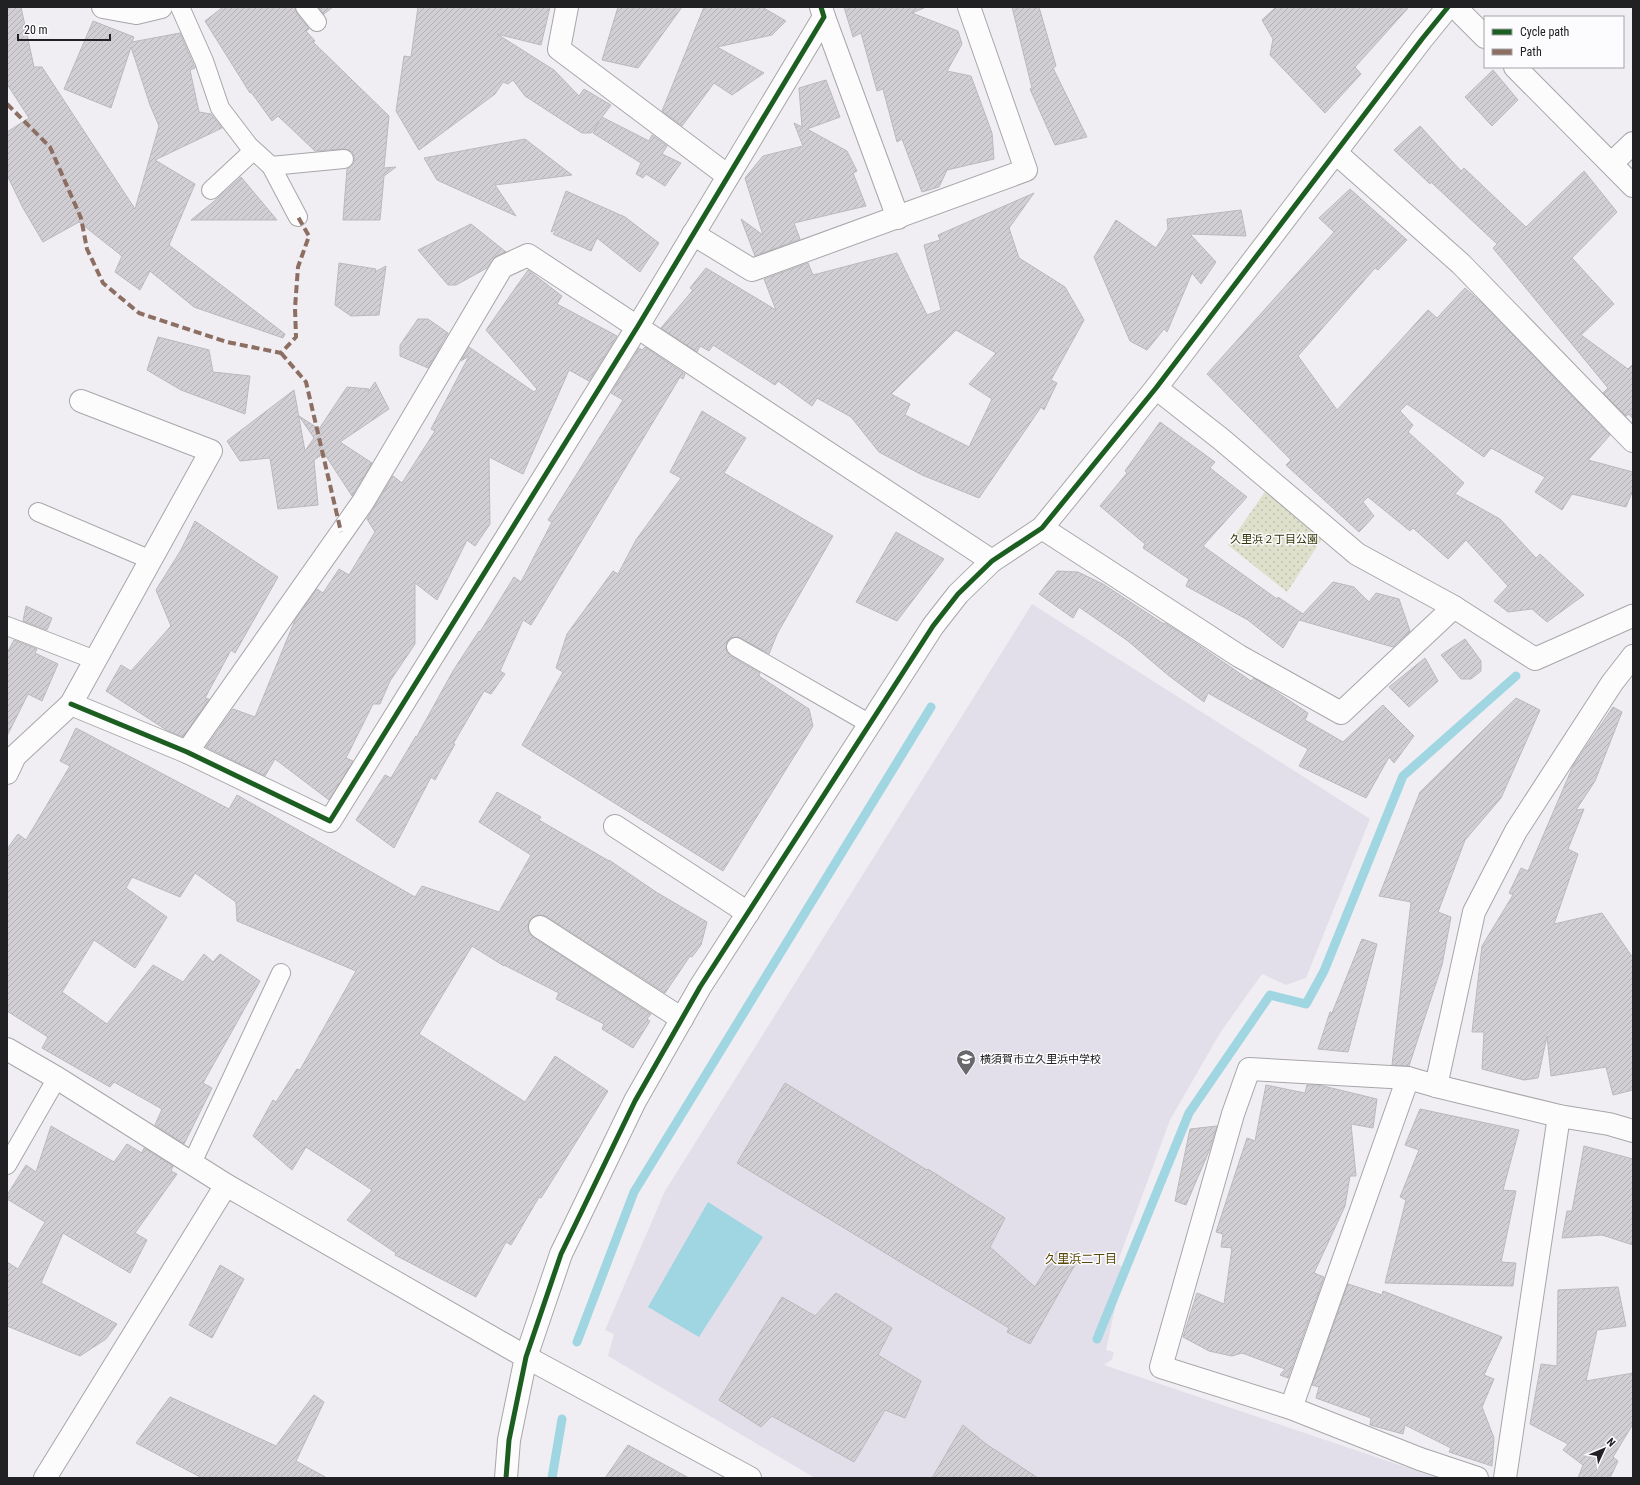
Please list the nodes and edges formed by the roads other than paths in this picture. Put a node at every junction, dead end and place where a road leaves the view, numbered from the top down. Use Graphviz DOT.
graph roads {
  1 [pos="103,7"];
  2 [pos="161,7"];
  3 [pos="180,7"];
  4 [pos="305,7"];
  5 [pos="567,7"];
  6 [pos="969,7"];
  7 [pos="1448,7"];
  8 [pos="1455,7"];
  9 [pos="823,12"];
  10 [pos="317,22"];
  11 [pos="1484,36"];
  12 [pos="1517,68"];
  13 [pos="1633,143"];
  14 [pos="253,151"];
  15 [pos="1336,153"];
  16 [pos="344,159"];
  17 [pos="1612,163"];
  18 [pos="271,166"];
  19 [pos="728,176"];
  20 [pos="1633,186"];
  21 [pos="211,190"];
  22 [pos="298,217"];
  23 [pos="898,218"];
  24 [pos="692,234"];
  25 [pos="638,326"];
  26 [pos="1156,388"];
  27 [pos="81,401"];
  28 [pos="1633,441"];
  29 [pos="38,512"];
  30 [pos="1042,528"];
  31 [pos="151,560"];
  32 [pos="992,561"];
  33 [pos="1454,607"];
  34 [pos="1633,617"];
  35 [pos="7,626"];
  36 [pos="736,647"];
  37 [pos="1633,656"];
  38 [pos="95,660"];
  39 [pos="71,704"];
  40 [pos="870,724"];
  41 [pos="187,752"];
  42 [pos="10,761"];
  43 [pos="615,826"];
  44 [pos="748,913"];
  45 [pos="540,927"];
  46 [pos="281,973"];
  47 [pos="682,1019"];
  48 [pos="7,1049"];
  49 [pos="57,1078"];
  50 [pos="1408,1078"];
  51 [pos="1436,1086"];
  52 [pos="1560,1116"];
  53 [pos="1633,1131"];
  54 [pos="192,1163"];
  55 [pos="7,1165"];
  56 [pos="226,1185"];
  57 [pos="526,1357"];
  58 [pos="1291,1408"];
  59 [pos="45,1478"];
  60 [pos="506,1478"];
  61 [pos="750,1478"];
  62 [pos="1477,1478"];
  63 [pos="1505,1478"];
  1 -- 2 [label="street"];
  3 -- 14 [label="lane"];
  4 -- 10 [label="lane"];
  5 -- 19 [label="street"];
  6 -- 23 [label="street"];
  7 -- 15 [label="street"];
  8 -- 11 [label="street"];
  9 -- 19 [label="street"];
  9 -- 23 [label="street"];
  12 -- 17 [label="street"];
  13 -- 17 [label="street"];
  14 -- 18 [label="lane"];
  14 -- 21 [label="lane"];
  15 -- 26 [label="street"];
  15 -- 28 [label="street"];
  16 -- 18 [label="lane"];
  17 -- 20 [label="street"];
  18 -- 22 [label="lane"];
  19 -- 24 [label="street"];
  23 -- 24 [label="street"];
  24 -- 25 [label="street"];
  25 -- 32 [label="street"];
  25 -- 41 [label="street"];
  25 -- 41 [label="street"];
  26 -- 30 [label="street"];
  26 -- 33 [label="street"];
  27 -- 31 [label="street"];
  29 -- 31 [label="lane"];
  30 -- 32 [label="street"];
  30 -- 33 [label="street"];
  31 -- 38 [label="street"];
  32 -- 40 [label="street"];
  33 -- 34 [label="street"];
  35 -- 38 [label="lane"];
  36 -- 40 [label="lane"];
  37 -- 51 [label="street"];
  38 -- 39 [label="street"];
  39 -- 41 [label="street"];
  39 -- 42 [label="street"];
  40 -- 44 [label="street"];
  43 -- 44 [label="street"];
  44 -- 47 [label="street"];
  45 -- 47 [label="street"];
  46 -- 54 [label="lane"];
  47 -- 57 [label="street"];
  48 -- 49 [label="street"];
  49 -- 54 [label="street"];
  49 -- 55 [label="lane"];
  50 -- 51 [label="street"];
  50 -- 58 [label="street"];
  50 -- 58 [label="street"];
  51 -- 52 [label="street"];
  52 -- 53 [label="street"];
  52 -- 63 [label="street"];
  54 -- 56 [label="street"];
  56 -- 57 [label="street"];
  56 -- 59 [label="street"];
  57 -- 60 [label="street"];
  57 -- 61 [label="street"];
  58 -- 62 [label="street"];
}
